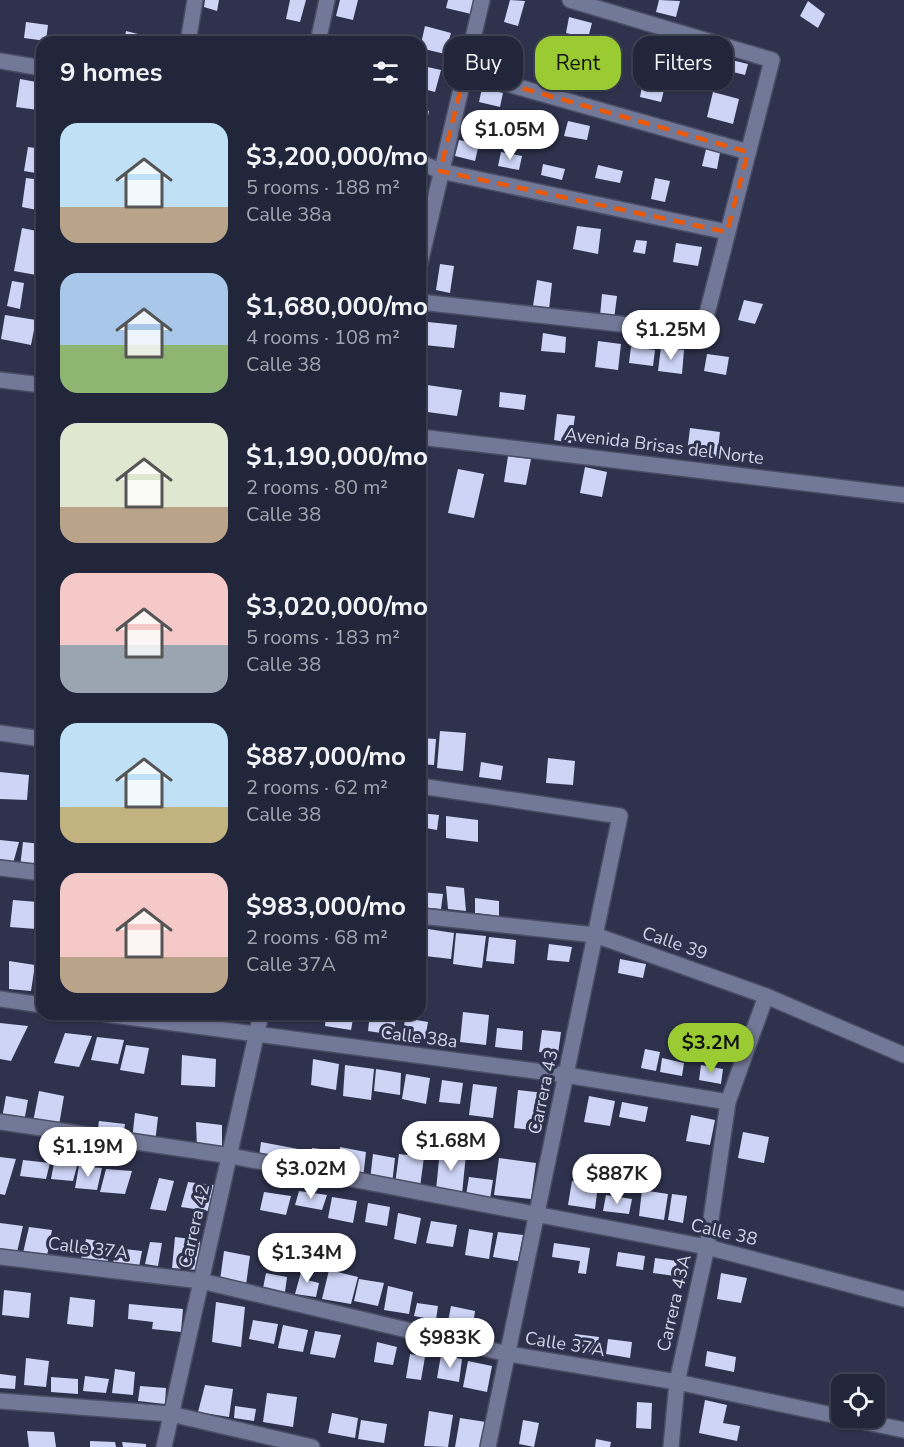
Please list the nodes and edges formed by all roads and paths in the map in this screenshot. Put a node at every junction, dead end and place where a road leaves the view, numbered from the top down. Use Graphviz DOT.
graph roads {
  1 [pos="195,0"];
  2 [pos="327,0"];
  3 [pos="482,0"];
  4 [pos="570,0"];
  5 [pos="189,36"];
  6 [pos="319,36"];
  7 [pos="474,36"];
  8 [pos="0,61"];
  9 [pos="36,67"];
  10 [pos="523,88"];
  11 [pos="460,90"];
  12 [pos="748,152"];
  13 [pos="426,165"];
  14 [pos="440,171"];
  15 [pos="728,232"];
  16 [pos="426,235"];
  17 [pos="426,303"];
  18 [pos="0,380"];
  19 [pos="36,384"];
  20 [pos="426,438"];
  21 [pos="904,495"];
  22 [pos="0,734"];
  23 [pos="36,738"];
  24 [pos="426,787"];
  25 [pos="0,868"];
  26 [pos="36,872"];
  27 [pos="426,917"];
  28 [pos="595,935"];
  29 [pos="766,996"];
  30 [pos="0,999"];
  31 [pos="36,1004"];
  32 [pos="146,1020"];
  33 [pos="260,1020"];
  34 [pos="256,1036"];
  35 [pos="904,1055"];
  36 [pos="566,1076"];
  37 [pos="728,1101"];
  38 [pos="0,1122"];
  39 [pos="231,1156"];
  40 [pos="536,1216"];
  41 [pos="707,1246"];
  42 [pos="0,1257"];
  43 [pos="201,1281"];
  44 [pos="904,1299"];
  45 [pos="508,1354"];
  46 [pos="677,1382"];
  47 [pos="0,1401"];
  48 [pos="171,1414"];
  49 [pos="831,1414"];
  50 [pos="885,1426"];
  51 [pos="904,1430"];
  52 [pos="164,1447"];
  53 [pos="312,1447"];
  54 [pos="488,1447"];
  55 [pos="671,1447"];
  1 -- 5 [label="street"];
  2 -- 6 [label="street"];
  3 -- 7 [label="street"];
  4 -- 12 [label="street"];
  8 -- 9 [label="street"];
  10 -- 12 [label="street"];
  11 -- 14 [label="street"];
  12 -- 15 [label="street"];
  13 -- 14 [label="street"];
  14 -- 15 [label="street"];
  14 -- 16 [label="street"];
  15 -- 17 [label="street"];
  18 -- 19 [label="street"];
  20 -- 21 [label="street, Avenida Brisas del Norte"];
  22 -- 23 [label="street"];
  24 -- 28 [label="street, Carrera 43"];
  25 -- 26 [label="street"];
  27 -- 28 [label="street, Calle 39"];
  28 -- 29 [label="street, Calle 39"];
  28 -- 36 [label="street, Carrera 43"];
  29 -- 35 [label="street, Calle 39"];
  29 -- 37 [label="street, Carrera 43A"];
  30 -- 31 [label="street"];
  32 -- 34 [label="street, Calle 38a"];
  33 -- 34 [label="street, Carrera 42"];
  34 -- 36 [label="street, Calle 38a"];
  34 -- 39 [label="street, Carrera 42"];
  36 -- 37 [label="street, Calle 38a"];
  36 -- 40 [label="street, Carrera 43"];
  37 -- 41 [label="street, Carrera 43A"];
  38 -- 39 [label="street, Calle 38"];
  39 -- 40 [label="street, Calle 38"];
  39 -- 43 [label="street, Carrera 42"];
  40 -- 41 [label="street, Calle 38"];
  40 -- 45 [label="street, Carrera 43"];
  41 -- 44 [label="street, Calle 38"];
  41 -- 46 [label="street, Carrera 43A"];
  42 -- 43 [label="street, Calle 37A"];
  43 -- 45 [label="street, Calle 37A"];
  43 -- 48 [label="street, Carrera 42"];
  45 -- 46 [label="street, Calle 37A"];
  45 -- 54 [label="street, Carrera 43"];
  46 -- 49 [label="street, Calle 37A"];
  46 -- 55 [label="street, Carrera 43A"];
  47 -- 48 [label="street"];
  48 -- 52 [label="street, Carrera 42"];
  48 -- 53 [label="street"];
  50 -- 51 [label="street"];
}
